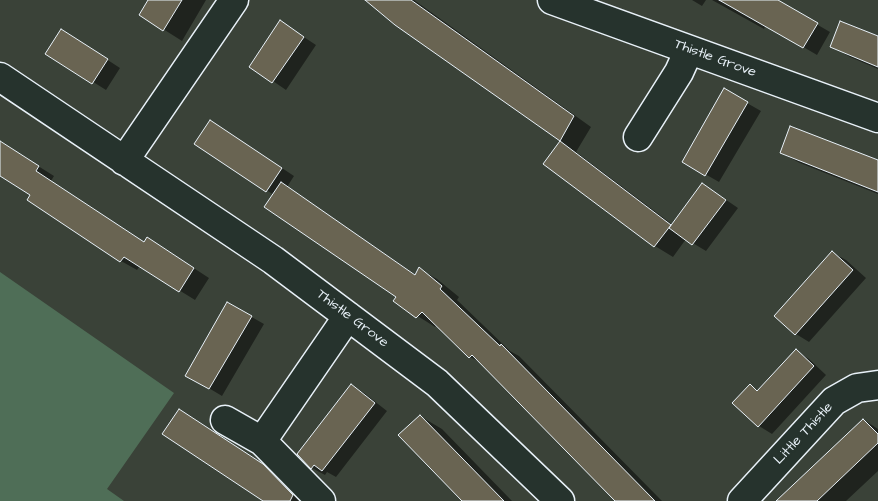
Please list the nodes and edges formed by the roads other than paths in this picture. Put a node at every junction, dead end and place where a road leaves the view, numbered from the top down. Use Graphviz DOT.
graph roads {
  1 [pos="234,0"];
  2 [pos="552,0"];
  3 [pos="689,50"];
  4 [pos="0,78"];
  5 [pos="878,118"];
  6 [pos="638,137"];
  7 [pos="124,161"];
  8 [pos="348,316"];
  9 [pos="878,385"];
  10 [pos="225,420"];
  11 [pos="262,440"];
  12 [pos="321,501"];
  13 [pos="560,501"];
  14 [pos="742,501"];
  1 -- 7 [label="street"];
  2 -- 3 [label="street, Thistle Grove"];
  3 -- 5 [label="street, Thistle Grove"];
  3 -- 6 [label="street"];
  4 -- 7 [label="street, Thistle Grove"];
  7 -- 8 [label="street, Thistle Grove"];
  8 -- 11 [label="street"];
  8 -- 13 [label="street, Thistle Grove"];
  9 -- 14 [label="street, Little Thistle"];
  10 -- 11 [label="street"];
  11 -- 12 [label="street"];
}
